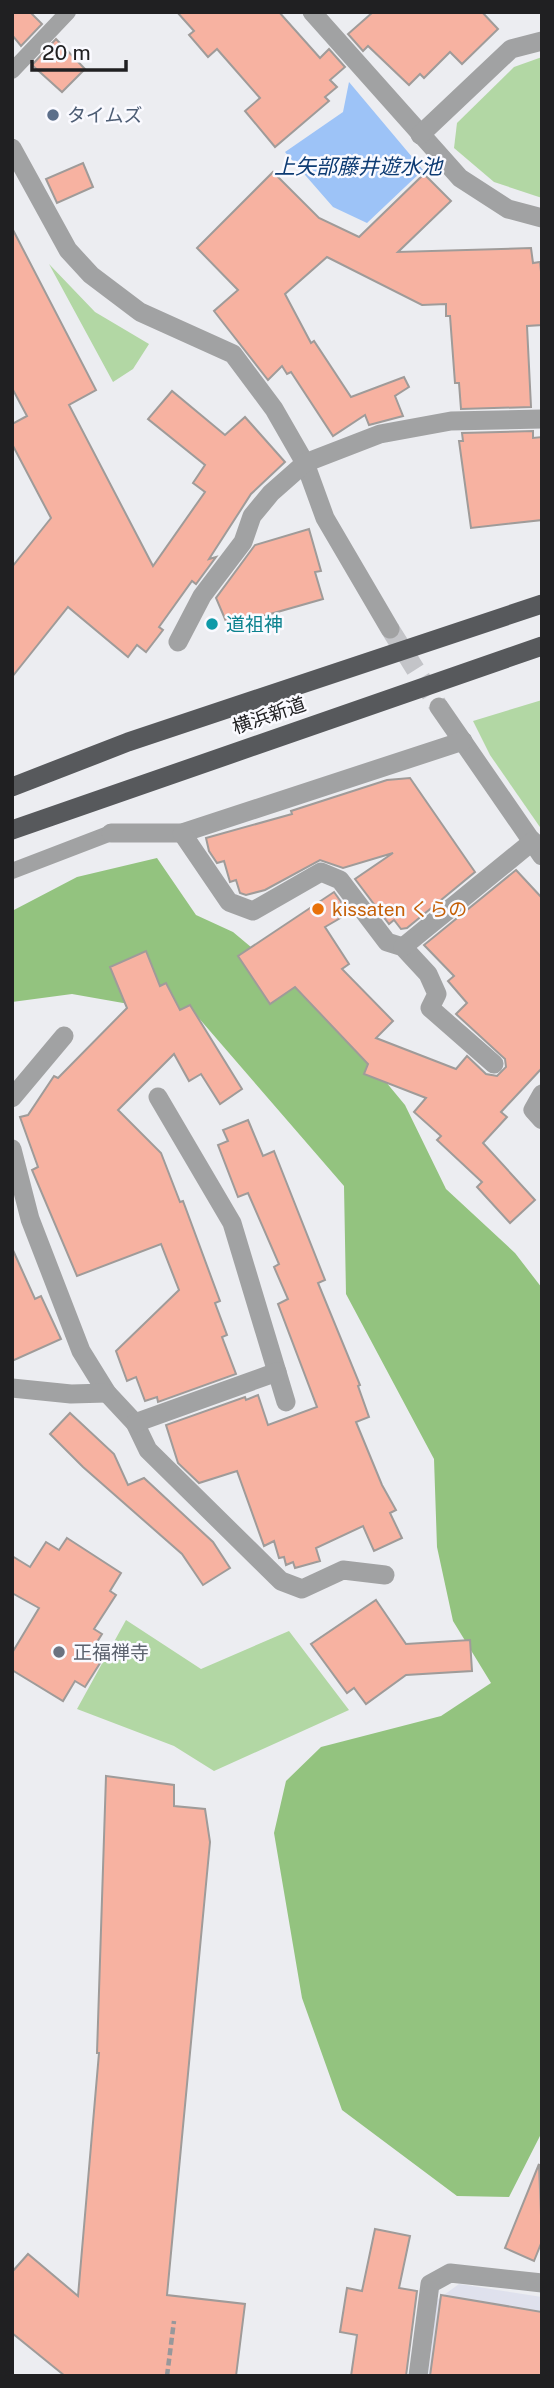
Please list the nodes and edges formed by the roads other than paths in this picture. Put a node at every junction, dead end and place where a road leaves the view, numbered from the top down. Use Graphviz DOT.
graph roads {
  1 [pos="68,12"];
  2 [pos="312,12"];
  3 [pos="542,41"];
  4 [pos="12,71"];
  5 [pos="420,135"];
  6 [pos="12,148"];
  7 [pos="542,218"];
  8 [pos="542,419"];
  9 [pos="305,463"];
  10 [pos="542,604"];
  11 [pos="390,629"];
  12 [pos="178,642"];
  13 [pos="542,646"];
  14 [pos="439,707"];
  15 [pos="463,741"];
  16 [pos="12,787"];
  17 [pos="12,830"];
  18 [pos="111,833"];
  19 [pos="182,833"];
  20 [pos="537,849"];
  21 [pos="12,871"];
  22 [pos="402,947"];
  23 [pos="64,1036"];
  24 [pos="494,1064"];
  25 [pos="542,1094"];
  26 [pos="158,1097"];
  27 [pos="12,1098"];
  28 [pos="542,1120"];
  29 [pos="12,1149"];
  30 [pos="277,1372"];
  31 [pos="12,1388"];
  32 [pos="107,1393"];
  33 [pos="286,1402"];
  34 [pos="135,1423"];
  35 [pos="385,1575"];
  36 [pos="542,2283"];
  37 [pos="418,2376"];
  1 -- 4 [label="lane"];
  2 -- 5 [label="street"];
  3 -- 5 [label="street"];
  5 -- 7 [label="street"];
  6 -- 9 [label="street"];
  8 -- 9 [label="street"];
  9 -- 11 [label="street"];
  9 -- 12 [label="street"];
  10 -- 16 [label="highway, 横浜新道"];
  13 -- 17 [label="highway, 横浜新道"];
  14 -- 15 [label="street"];
  15 -- 19 [label="street"];
  15 -- 20 [label="street"];
  18 -- 19 [label="street"];
  18 -- 21 [label="lane"];
  19 -- 22 [label="street"];
  20 -- 22 [label="street"];
  22 -- 24 [label="street"];
  23 -- 27 [label="street"];
  25 -- 28 [label="street"];
  26 -- 30 [label="street"];
  29 -- 32 [label="street"];
  30 -- 33 [label="street"];
  30 -- 34 [label="street"];
  31 -- 32 [label="street"];
  32 -- 34 [label="street"];
  34 -- 35 [label="street"];
  36 -- 37 [label="street"];
}
